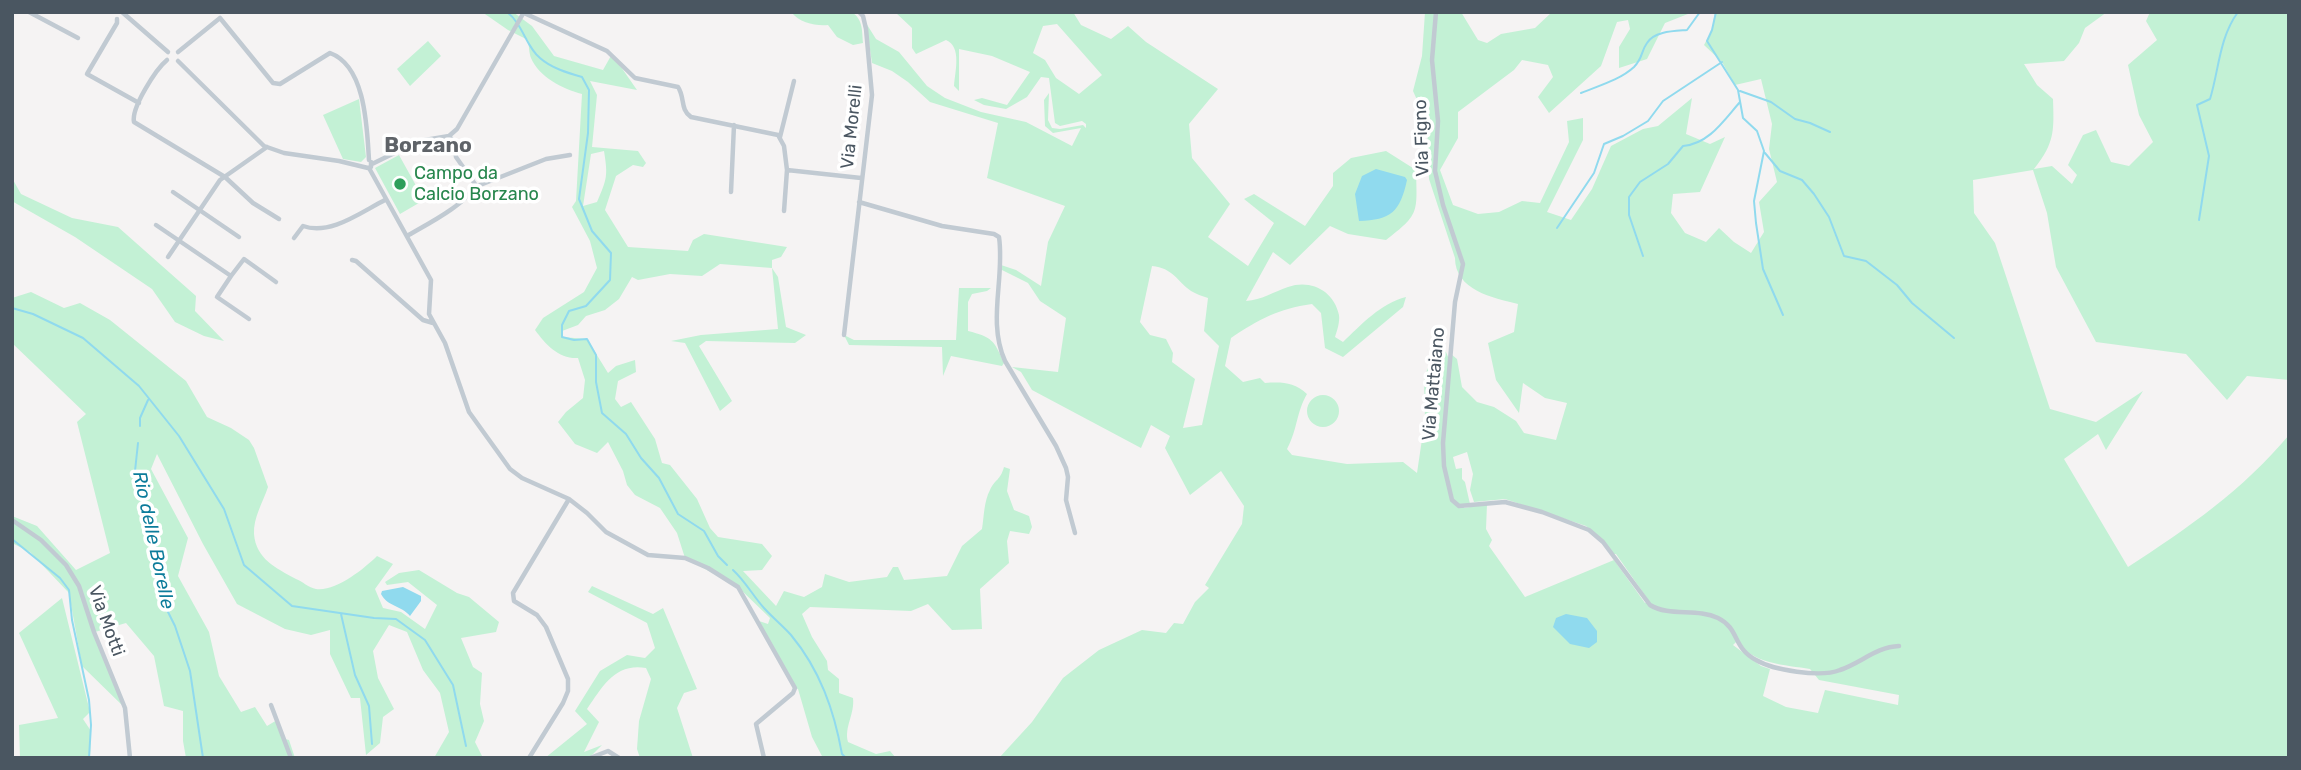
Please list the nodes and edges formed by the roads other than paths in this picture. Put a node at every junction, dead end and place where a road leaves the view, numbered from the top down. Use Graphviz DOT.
graph roads {
  1 [pos="122,12"];
  2 [pos="1436,12"];
  3 [pos="31,13"];
  4 [pos="860,13"];
  5 [pos="524,14"];
  6 [pos="220,15"];
  7 [pos="117,19"];
  8 [pos="78,38"];
  9 [pos="168,52"];
  10 [pos="178,52"];
  11 [pos="167,60"];
  12 [pos="178,61"];
  13 [pos="794,81"];
  14 [pos="139,103"];
  15 [pos="734,125"];
  16 [pos="449,136"];
  17 [pos="780,137"];
  18 [pos="267,147"];
  19 [pos="570,155"];
  20 [pos="368,164"];
  21 [pos="787,170"];
  22 [pos="225,177"];
  23 [pos="861,178"];
  24 [pos="474,187"];
  25 [pos="173,192"];
  26 [pos="731,192"];
  27 [pos="385,200"];
  28 [pos="859,202"];
  29 [pos="200,209"];
  30 [pos="783,211"];
  31 [pos="279,219"];
  32 [pos="156,225"];
  33 [pos="407,236"];
  34 [pos="239,237"];
  35 [pos="294,238"];
  36 [pos="178,240"];
  37 [pos="168,257"];
  38 [pos="352,260"];
  39 [pos="1463,260"];
  40 [pos="231,276"];
  41 [pos="276,282"];
  42 [pos="249,319"];
  43 [pos="433,321"];
  44 [pos="844,335"];
  45 [pos="569,499"];
  46 [pos="12,520"];
  47 [pos="1075,533"];
  48 [pos="1899,646"];
  49 [pos="271,705"];
  50 [pos="130,758"];
  51 [pos="291,758"];
  52 [pos="528,758"];
  53 [pos="590,758"];
  54 [pos="619,758"];
  55 [pos="764,758"];
  1 -- 9 [label="street"];
  2 -- 39 [label="street, Via Figno"];
  3 -- 8 [label="street"];
  4 -- 23 [label="street, Via Morelli"];
  5 -- 15 [label="street"];
  5 -- 16 [label="street"];
  6 -- 10 [label="street"];
  6 -- 20 [label="street"];
  7 -- 14 [label="street"];
  9 -- 10 [label="street"];
  9 -- 11 [label="street"];
  10 -- 12 [label="street"];
  11 -- 12 [label="street"];
  11 -- 14 [label="street"];
  12 -- 18 [label="street"];
  13 -- 17 [label="street"];
  14 -- 22 [label="street"];
  15 -- 17 [label="street"];
  15 -- 26 [label="street"];
  16 -- 20 [label="street"];
  16 -- 24 [label="street"];
  17 -- 21 [label="street"];
  18 -- 20 [label="street"];
  18 -- 22 [label="street"];
  19 -- 24 [label="street"];
  20 -- 27 [label="street"];
  21 -- 23 [label="street"];
  21 -- 30 [label="street"];
  22 -- 29 [label="street"];
  22 -- 31 [label="street"];
  23 -- 28 [label="street, Via Morelli"];
  24 -- 33 [label="street"];
  25 -- 29 [label="street"];
  27 -- 33 [label="street"];
  27 -- 35 [label="street"];
  28 -- 44 [label="street, Via Morelli"];
  28 -- 47 [label="street"];
  29 -- 34 [label="street"];
  29 -- 36 [label="street"];
  32 -- 36 [label="street"];
  33 -- 43 [label="street"];
  36 -- 37 [label="street"];
  36 -- 40 [label="street"];
  38 -- 43 [label="street"];
  39 -- 48 [label="street, Via Mattaiano"];
  40 -- 41 [label="street"];
  40 -- 42 [label="street"];
  43 -- 45 [label="street"];
  45 -- 52 [label="street"];
  45 -- 55 [label="street"];
  46 -- 50 [label="street, Via Motti"];
  49 -- 51 [label="street"];
  53 -- 54 [label="street"];
}
